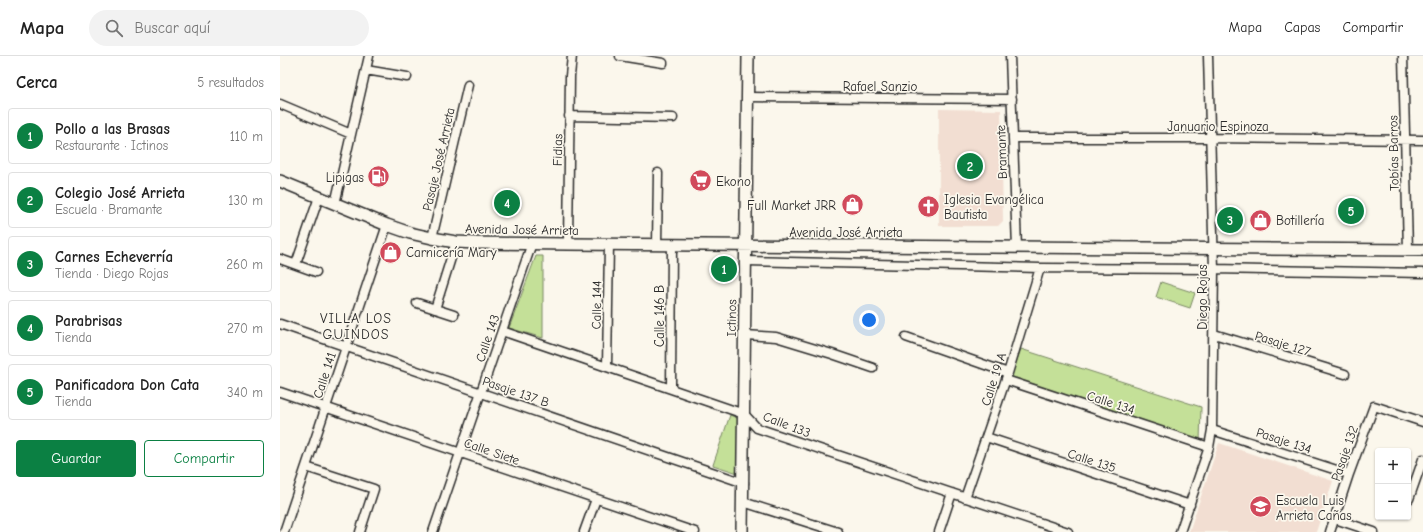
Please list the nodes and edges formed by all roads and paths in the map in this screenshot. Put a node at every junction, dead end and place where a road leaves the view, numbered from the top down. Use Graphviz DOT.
graph roads {
  1 [pos="369,56"];
  2 [pos="572,56"];
  3 [pos="620,56"];
  4 [pos="748,56"];
  5 [pos="1010,56"];
  6 [pos="1208,56"];
  7 [pos="1403,56"];
  8 [pos="645,58"];
  9 [pos="663,63"];
  10 [pos="366,70"];
  11 [pos="407,77"];
  12 [pos="468,85"];
  13 [pos="748,97"];
  14 [pos="1012,99"];
  15 [pos="280,104"];
  16 [pos="569,116"];
  17 [pos="673,118"];
  18 [pos="351,134"];
  19 [pos="1013,138"];
  20 [pos="1210,138"];
  21 [pos="1405,140"];
  22 [pos="1423,140"];
  23 [pos="658,173"];
  24 [pos="280,181"];
  25 [pos="319,197"];
  26 [pos="335,204"];
  27 [pos="387,225"];
  28 [pos="432,238"];
  29 [pos="456,242"];
  30 [pos="532,243"];
  31 [pos="568,244"];
  32 [pos="609,244"];
  33 [pos="657,245"];
  34 [pos="672,245"];
  35 [pos="746,245"];
  36 [pos="1016,248"];
  37 [pos="1214,249"];
  38 [pos="1408,250"];
  39 [pos="1423,250"];
  40 [pos="280,259"];
  41 [pos="746,261"];
  42 [pos="296,264"];
  43 [pos="1040,268"];
  44 [pos="1214,269"];
  45 [pos="316,272"];
  46 [pos="1423,273"];
  47 [pos="417,303"];
  48 [pos="435,309"];
  49 [pos="454,315"];
  50 [pos="280,324"];
  51 [pos="502,331"];
  52 [pos="1214,334"];
  53 [pos="745,335"];
  54 [pos="906,337"];
  55 [pos="346,346"];
  56 [pos="607,366"];
  57 [pos="873,368"];
  58 [pos="1345,374"];
  59 [pos="1007,377"];
  60 [pos="671,388"];
  61 [pos="280,392"];
  62 [pos="481,392"];
  63 [pos="326,408"];
  64 [pos="744,414"];
  65 [pos="1423,422"];
  66 [pos="1212,430"];
  67 [pos="986,437"];
  68 [pos="1209,447"];
  69 [pos="460,453"];
  70 [pos="1423,459"];
  71 [pos="306,467"];
  72 [pos="1421,468"];
  73 [pos="1349,474"];
  74 [pos="744,483"];
  75 [pos="952,493"];
  76 [pos="1411,494"];
  77 [pos="965,498"];
  78 [pos="596,499"];
  79 [pos="744,502"];
  80 [pos="1190,505"];
  81 [pos="1334,519"];
  82 [pos="284,532"];
  83 [pos="360,532"];
  84 [pos="433,532"];
  85 [pos="584,532"];
  86 [pos="696,532"];
  87 [pos="742,532"];
  88 [pos="838,532"];
  89 [pos="939,532"];
  90 [pos="1068,532"];
  91 [pos="1180,532"];
  92 [pos="1330,532"];
  93 [pos="1374,532"];
  1 -- 10 [label="street"];
  2 -- 16 [label="street, Fidias"];
  3 -- 8 [label="street"];
  4 -- 13 [label="main road, Ictinos"];
  5 -- 14 [label="street, Bramante"];
  6 -- 20 [label="street, Diego Rojas"];
  7 -- 21 [label="street, Tobías Barros"];
  8 -- 9 [label="street"];
  10 -- 11 [label="street"];
  10 -- 18 [label="street"];
  12 -- 28 [label="street, Pasaje José Arrieta"];
  13 -- 14 [label="street, Rafael Sanzio"];
  13 -- 35 [label="main road, Ictinos"];
  14 -- 19 [label="street, Bramante"];
  15 -- 18 [label="street"];
  16 -- 17 [label="street"];
  16 -- 31 [label="street, Fidias"];
  18 -- 26 [label="street"];
  19 -- 20 [label="street, Januario Espinoza"];
  19 -- 36 [label="street, Bramante"];
  20 -- 21 [label="street, Januario Espinoza"];
  20 -- 37 [label="street, Diego Rojas"];
  21 -- 22 [label="street, Januario Espinoza"];
  21 -- 38 [label="street, Tobías Barros"];
  23 -- 33 [label="street"];
  24 -- 25 [label="main road, Avenida José Arrieta"];
  25 -- 26 [label="main road, Avenida José Arrieta"];
  25 -- 42 [label="street"];
  26 -- 27 [label="main road, Avenida José Arrieta"];
  27 -- 28 [label="main road, Avenida José Arrieta"];
  27 -- 55 [label="street, Calle 141"];
  28 -- 29 [label="main road, Avenida José Arrieta"];
  29 -- 30 [label="main road, Avenida José Arrieta"];
  29 -- 48 [label="street"];
  30 -- 31 [label="main road, Avenida José Arrieta"];
  30 -- 51 [label="street, Calle 143"];
  31 -- 32 [label="main road, Avenida José Arrieta"];
  32 -- 33 [label="main road, Avenida José Arrieta"];
  32 -- 56 [label="street, Calle 144"];
  33 -- 34 [label="main road, Avenida José Arrieta"];
  34 -- 35 [label="main road, Avenida José Arrieta"];
  34 -- 60 [label="street, Calle 146 B"];
  35 -- 36 [label="main road, Avenida José Arrieta"];
  35 -- 41 [label="main road, Ictinos"];
  36 -- 37 [label="main road, Avenida José Arrieta"];
  37 -- 38 [label="main road, Avenida José Arrieta"];
  37 -- 44 [label="street, Diego Rojas"];
  38 -- 39 [label="main road, Avenida José Arrieta"];
  40 -- 42 [label="street"];
  41 -- 43 [label="street"];
  41 -- 53 [label="main road, Ictinos"];
  42 -- 45 [label="street"];
  43 -- 44 [label="street"];
  43 -- 59 [label="street, Calle 19 A"];
  44 -- 46 [label="street"];
  44 -- 52 [label="street, Diego Rojas"];
  47 -- 48 [label="street"];
  48 -- 49 [label="street"];
  50 -- 55 [label="street, Pasaje 137 B"];
  51 -- 56 [label="street, Calle 133"];
  51 -- 62 [label="street, Calle 143"];
  52 -- 58 [label="street, Pasaje 127"];
  52 -- 66 [label="street, Diego Rojas"];
  53 -- 57 [label="street"];
  53 -- 64 [label="main road, Ictinos"];
  54 -- 59 [label="street, Calle 134"];
  55 -- 62 [label="street, Pasaje 137 B"];
  55 -- 63 [label="street, Calle 141"];
  56 -- 60 [label="street, Calle 133"];
  59 -- 67 [label="street, Calle 19 A"];
  59 -- 68 [label="street, Calle 134"];
  60 -- 64 [label="street, Calle 133"];
  61 -- 63 [label="street, Calle Siete"];
  62 -- 69 [label="street, Calle 143"];
  62 -- 74 [label="street, Pasaje 137 B"];
  63 -- 69 [label="street, Calle Siete"];
  63 -- 71 [label="street, Calle 141"];
  64 -- 74 [label="main road, Ictinos"];
  64 -- 75 [label="street, Calle 133"];
  65 -- 73 [label="street, Pasaje 132"];
  66 -- 68 [label="street, Diego Rojas"];
  66 -- 73 [label="street, Pasaje 134"];
  67 -- 77 [label="street, Calle 19 A"];
  67 -- 80 [label="street, Calle 135"];
  68 -- 80 [label="street, Diego Rojas"];
  69 -- 78 [label="street, Calle Siete"];
  69 -- 84 [label="street, Calle 143"];
  70 -- 72 [label="street"];
  71 -- 82 [label="street, Calle 141"];
  71 -- 83 [label="street"];
  72 -- 76 [label="street"];
  73 -- 81 [label="street, Pasaje 132"];
  74 -- 79 [label="main road, Ictinos"];
  75 -- 77 [label="street, Calle 133"];
  75 -- 89 [label="street"];
  77 -- 90 [label="street, Calle 133"];
  78 -- 85 [label="street"];
  78 -- 86 [label="street, Calle Siete"];
  79 -- 87 [label="main road, Ictinos"];
  79 -- 88 [label="street"];
  80 -- 91 [label="street, Diego Rojas"];
  81 -- 92 [label="street, Pasaje 132"];
  81 -- 93 [label="street"];
}
